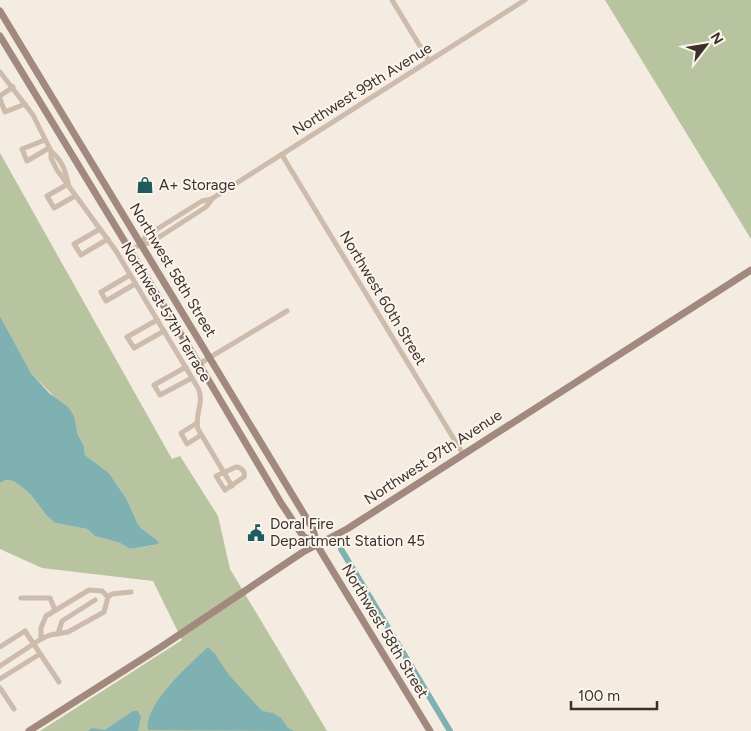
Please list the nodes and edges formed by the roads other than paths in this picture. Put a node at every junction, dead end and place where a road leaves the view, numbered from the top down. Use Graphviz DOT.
graph roads {
  1 [pos="392,0"];
  2 [pos="525,0"];
  3 [pos="0,10"];
  4 [pos="0,36"];
  5 [pos="429,61"];
  6 [pos="0,72"];
  7 [pos="13,87"];
  8 [pos="0,97"];
  9 [pos="26,104"];
  10 [pos="45,140"];
  11 [pos="50,150"];
  12 [pos="282,155"];
  13 [pos="68,184"];
  14 [pos="75,196"];
  15 [pos="100,229"];
  16 [pos="108,239"];
  17 [pos="141,244"];
  18 [pos="130,251"];
  19 [pos="751,270"];
  20 [pos="130,275"];
  21 [pos="136,284"];
  22 [pos="286,311"];
  23 [pos="157,320"];
  24 [pos="164,331"];
  25 [pos="210,357"];
  26 [pos="199,364"];
  27 [pos="186,367"];
  28 [pos="192,378"];
  29 [pos="197,423"];
  30 [pos="201,435"];
  31 [pos="463,454"];
  32 [pos="223,472"];
  33 [pos="232,486"];
  34 [pos="317,545"];
  35 [pos="131,592"];
  36 [pos="108,597"];
  37 [pos="21,598"];
  38 [pos="95,600"];
  39 [pos="55,610"];
  40 [pos="58,634"];
  41 [pos="41,639"];
  42 [pos="34,644"];
  43 [pos="0,647"];
  44 [pos="40,654"];
  45 [pos="0,666"];
  46 [pos="0,679"];
  47 [pos="59,682"];
  48 [pos="0,688"];
  49 [pos="14,709"];
  50 [pos="30,731"];
  51 [pos="430,731"];
  1 -- 5 [label="street"];
  2 -- 5 [label="street, Northwest 99th Avenue"];
  3 -- 17 [label="street, Northwest 58th Street"];
  4 -- 18 [label="street, Northwest 58th Street"];
  5 -- 12 [label="street, Northwest 99th Avenue"];
  6 -- 7 [label="street, Northwest 57th Terrace"];
  7 -- 8 [label="street"];
  7 -- 9 [label="street, Northwest 57th Terrace"];
  8 -- 9 [label="street"];
  9 -- 10 [label="street, Northwest 57th Terrace"];
  10 -- 11 [label="street, Northwest 57th Terrace"];
  10 -- 11 [label="street"];
  11 -- 13 [label="street, Northwest 57th Terrace"];
  12 -- 17 [label="street, Northwest 99th Avenue"];
  12 -- 31 [label="street, Northwest 60th Street"];
  13 -- 14 [label="street, Northwest 57th Terrace"];
  13 -- 14 [label="street"];
  14 -- 15 [label="street, Northwest 57th Terrace"];
  15 -- 16 [label="street, Northwest 57th Terrace"];
  15 -- 16 [label="street"];
  16 -- 20 [label="street, Northwest 57th Terrace"];
  17 -- 18 [label="street, Northwest 99th Avenue"];
  17 -- 25 [label="street, Northwest 58th Street"];
  18 -- 26 [label="street, Northwest 58th Street"];
  19 -- 31 [label="street, Northwest 97th Avenue"];
  20 -- 21 [label="street, Northwest 57th Terrace"];
  20 -- 21 [label="street"];
  21 -- 23 [label="street, Northwest 57th Terrace"];
  22 -- 25 [label="street"];
  23 -- 24 [label="street, Northwest 57th Terrace"];
  23 -- 24 [label="street"];
  24 -- 27 [label="street, Northwest 57th Terrace"];
  25 -- 26 [label="street"];
  25 -- 34 [label="street, Northwest 58th Street"];
  26 -- 34 [label="street, Northwest 58th Street"];
  27 -- 28 [label="street, Northwest 57th Terrace"];
  27 -- 28 [label="street"];
  28 -- 29 [label="street, Northwest 57th Terrace"];
  29 -- 30 [label="street, Northwest 57th Terrace"];
  29 -- 30 [label="street"];
  30 -- 32 [label="street, Northwest 57th Terrace"];
  31 -- 34 [label="street, Northwest 97th Avenue"];
  32 -- 33 [label="street, Northwest 57th Terrace"];
  32 -- 33 [label="street"];
  32 -- 33 [label="street"];
  34 -- 50 [label="street, Northwest 97th Avenue"];
  34 -- 51 [label="street, Northwest 58th Street"];
  35 -- 36 [label="street"];
  36 -- 39 [label="street"];
  36 -- 40 [label="street"];
  37 -- 39 [label="street"];
  38 -- 40 [label="street"];
  39 -- 41 [label="street"];
  40 -- 41 [label="street"];
  41 -- 42 [label="street"];
  42 -- 43 [label="street"];
  42 -- 44 [label="street"];
  42 -- 45 [label="street"];
  44 -- 46 [label="street"];
  44 -- 47 [label="street"];
  48 -- 49 [label="street"];
}
